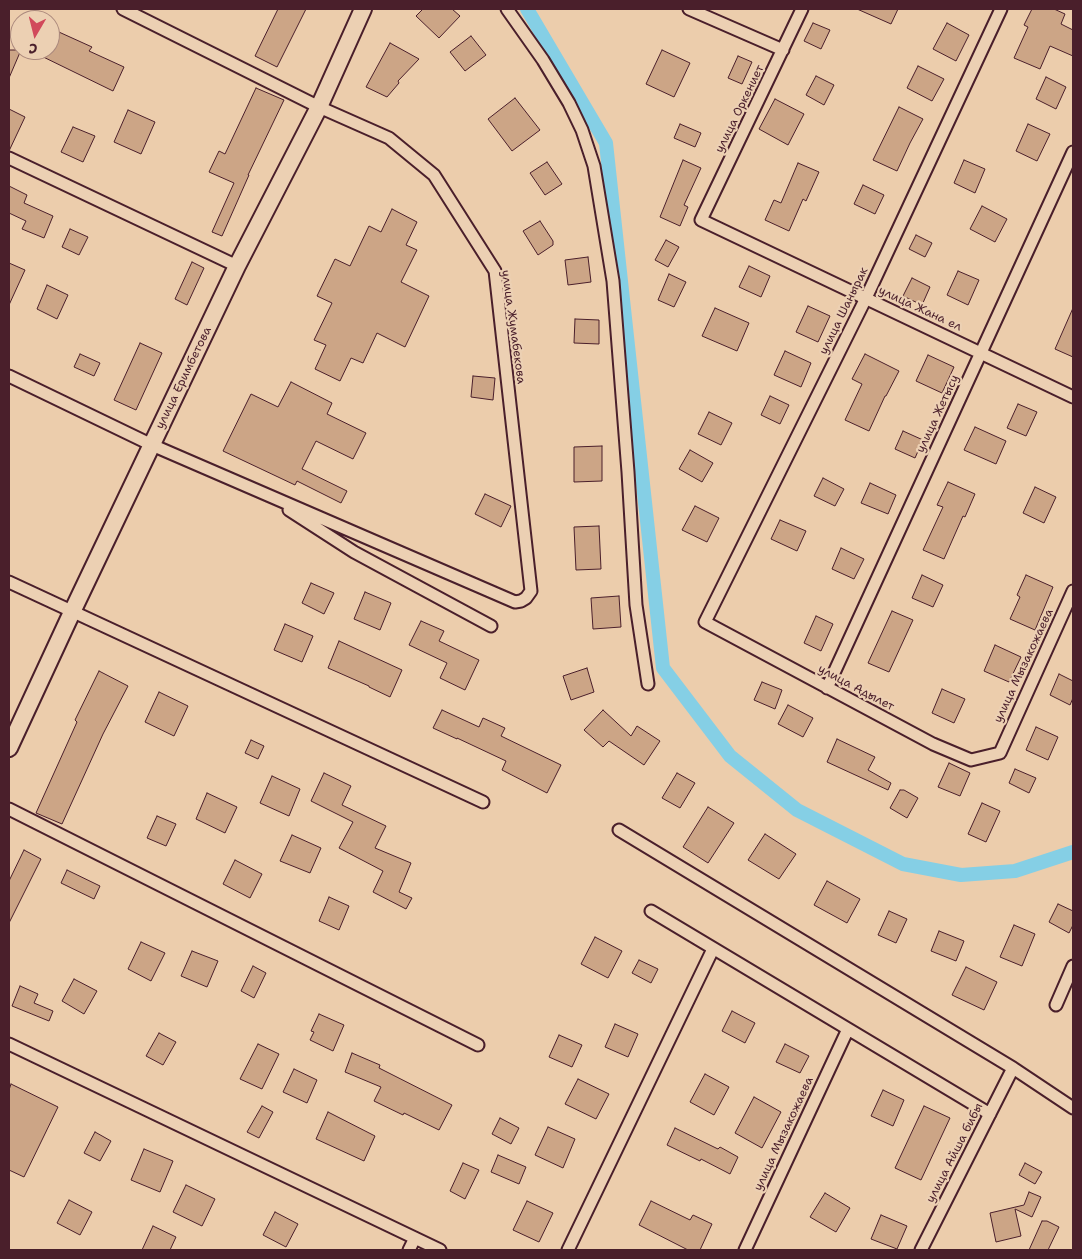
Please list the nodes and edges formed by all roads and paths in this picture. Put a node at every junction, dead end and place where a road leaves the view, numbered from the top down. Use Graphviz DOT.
graph roads {
  1 [pos="123,9"];
  2 [pos="507,9"];
  3 [pos="688,9"];
  4 [pos="802,9"];
  5 [pos="1001,9"];
  6 [pos="359,10"];
  7 [pos="783,50"];
  8 [pos="319,107"];
  9 [pos="1073,152"];
  10 [pos="9,158"];
  11 [pos="701,220"];
  12 [pos="237,266"];
  13 [pos="866,298"];
  14 [pos="981,354"];
  15 [pos="9,376"];
  16 [pos="1073,398"];
  17 [pos="152,444"];
  18 [pos="260,492"];
  19 [pos="9,582"];
  20 [pos="1073,591"];
  21 [pos="72,610"];
  22 [pos="705,622"];
  23 [pos="491,626"];
  24 [pos="648,684"];
  25 [pos="827,688"];
  26 [pos="9,748"];
  27 [pos="1000,752"];
  28 [pos="483,802"];
  29 [pos="9,808"];
  30 [pos="619,830"];
  31 [pos="650,912"];
  32 [pos="713,949"];
  33 [pos="1073,966"];
  34 [pos="1056,1005"];
  35 [pos="848,1029"];
  36 [pos="9,1044"];
  37 [pos="478,1045"];
  38 [pos="1013,1068"];
  39 [pos="1073,1108"];
  40 [pos="990,1114"];
  41 [pos="415,1238"];
  42 [pos="409,1250"];
  43 [pos="440,1250"];
  44 [pos="568,1250"];
  45 [pos="745,1250"];
  46 [pos="921,1250"];
  1 -- 8 [label="street, улица Жумабекова"];
  2 -- 24 [label="street"];
  3 -- 7 [label="street"];
  4 -- 7 [label="street, улица Оркениет"];
  5 -- 13 [label="street, улица Шанырак"];
  6 -- 8 [label="main road, улица Еримбетова"];
  7 -- 11 [label="street, улица Оркениет"];
  8 -- 12 [label="main road, улица Еримбетова"];
  8 -- 18 [label="street, улица Жумабекова"];
  9 -- 14 [label="street, улица Жетысу"];
  10 -- 12 [label="street"];
  11 -- 13 [label="street, улица Жана ел"];
  12 -- 17 [label="main road, улица Еримбетова"];
  13 -- 14 [label="street, улица Жана ел"];
  13 -- 22 [label="street, улица Шанырак"];
  14 -- 16 [label="street, улица Жана ел"];
  14 -- 25 [label="street, улица Жетысу"];
  15 -- 17 [label="street"];
  17 -- 18 [label="street"];
  17 -- 21 [label="main road, улица Еримбетова"];
  18 -- 23 [label="street"];
  19 -- 21 [label="street"];
  20 -- 27 [label="street, улица Мызакожаева"];
  21 -- 26 [label="main road, улица Еримбетова"];
  21 -- 28 [label="street"];
  22 -- 25 [label="street, улица Адылет"];
  25 -- 27 [label="street, улица Адылет"];
  29 -- 37 [label="street"];
  30 -- 38 [label="street"];
  31 -- 32 [label="street"];
  32 -- 35 [label="street"];
  32 -- 44 [label="street"];
  33 -- 34 [label="street"];
  35 -- 40 [label="street"];
  35 -- 45 [label="street, улица Мызакожаева"];
  36 -- 41 [label="street"];
  38 -- 39 [label="street"];
  38 -- 40 [label="street, улица Айша бибы"];
  40 -- 46 [label="street, улица Айша бибы"];
  41 -- 42 [label="street"];
  41 -- 43 [label="street"];
}
